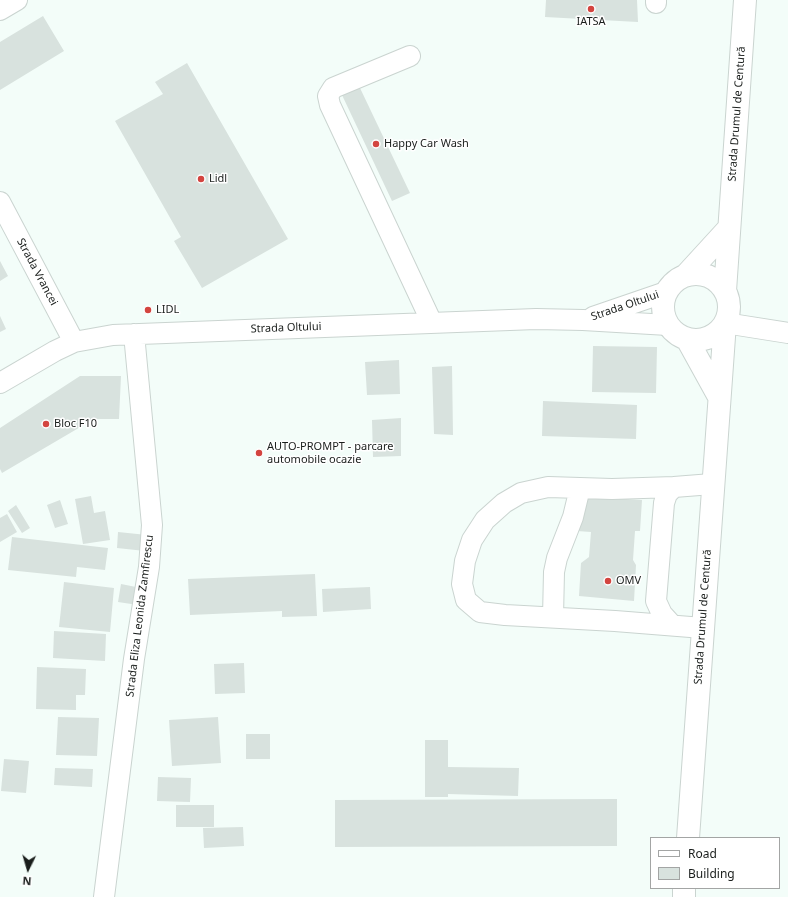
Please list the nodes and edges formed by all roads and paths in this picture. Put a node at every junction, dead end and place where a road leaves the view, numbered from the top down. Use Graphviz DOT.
graph roads {
  1 [pos="17,0"];
  2 [pos="745,0"];
  3 [pos="0,10"];
  4 [pos="410,56"];
  5 [pos="0,202"];
  6 [pos="729,228"];
  7 [pos="686,275"];
  8 [pos="725,291"];
  9 [pos="666,292"];
  10 [pos="583,320"];
  11 [pos="432,323"];
  12 [pos="725,323"];
  13 [pos="668,325"];
  14 [pos="788,333"];
  15 [pos="134,334"];
  16 [pos="687,339"];
  17 [pos="74,342"];
  18 [pos="0,383"];
  19 [pos="719,397"];
  20 [pos="712,484"];
  21 [pos="674,487"];
  22 [pos="580,488"];
  23 [pos="553,617"];
  24 [pos="672,625"];
  25 [pos="703,628"];
  26 [pos="688,837"];
  27 [pos="104,897"];
  1 -- 3 [label="street"];
  2 -- 6 [label="highway, Strada Drumul de Centură"];
  4 -- 11 [label="street"];
  5 -- 17 [label="street, Strada Vrancei"];
  6 -- 7 [label="highway"];
  6 -- 8 [label="highway, Strada Drumul de Centură"];
  7 -- 8 [label="highway"];
  7 -- 9 [label="highway"];
  8 -- 12 [label="highway, Strada Drumul de Centură"];
  9 -- 10 [label="street, Strada Oltului"];
  9 -- 13 [label="highway"];
  10 -- 11 [label="street, Strada Oltului"];
  10 -- 13 [label="street, Strada Oltului"];
  11 -- 15 [label="street, Strada Oltului"];
  12 -- 14 [label="street"];
  12 -- 16 [label="highway"];
  12 -- 19 [label="highway, Strada Drumul de Centură"];
  13 -- 16 [label="highway"];
  15 -- 17 [label="street, Strada Oltului"];
  15 -- 27 [label="street, Strada Eliza Leonida Zamfirescu"];
  16 -- 19 [label="highway"];
  17 -- 18 [label="street, Strada Oltului"];
  19 -- 20 [label="highway, Strada Drumul de Centură"];
  20 -- 21 [label="street"];
  20 -- 25 [label="highway, Strada Drumul de Centură"];
  21 -- 22 [label="street"];
  21 -- 24 [label="street"];
  22 -- 23 [label="street"];
  22 -- 23 [label="street"];
  23 -- 24 [label="street"];
  24 -- 25 [label="street"];
  25 -- 26 [label="highway, Strada Drumul de Centură"];
}
